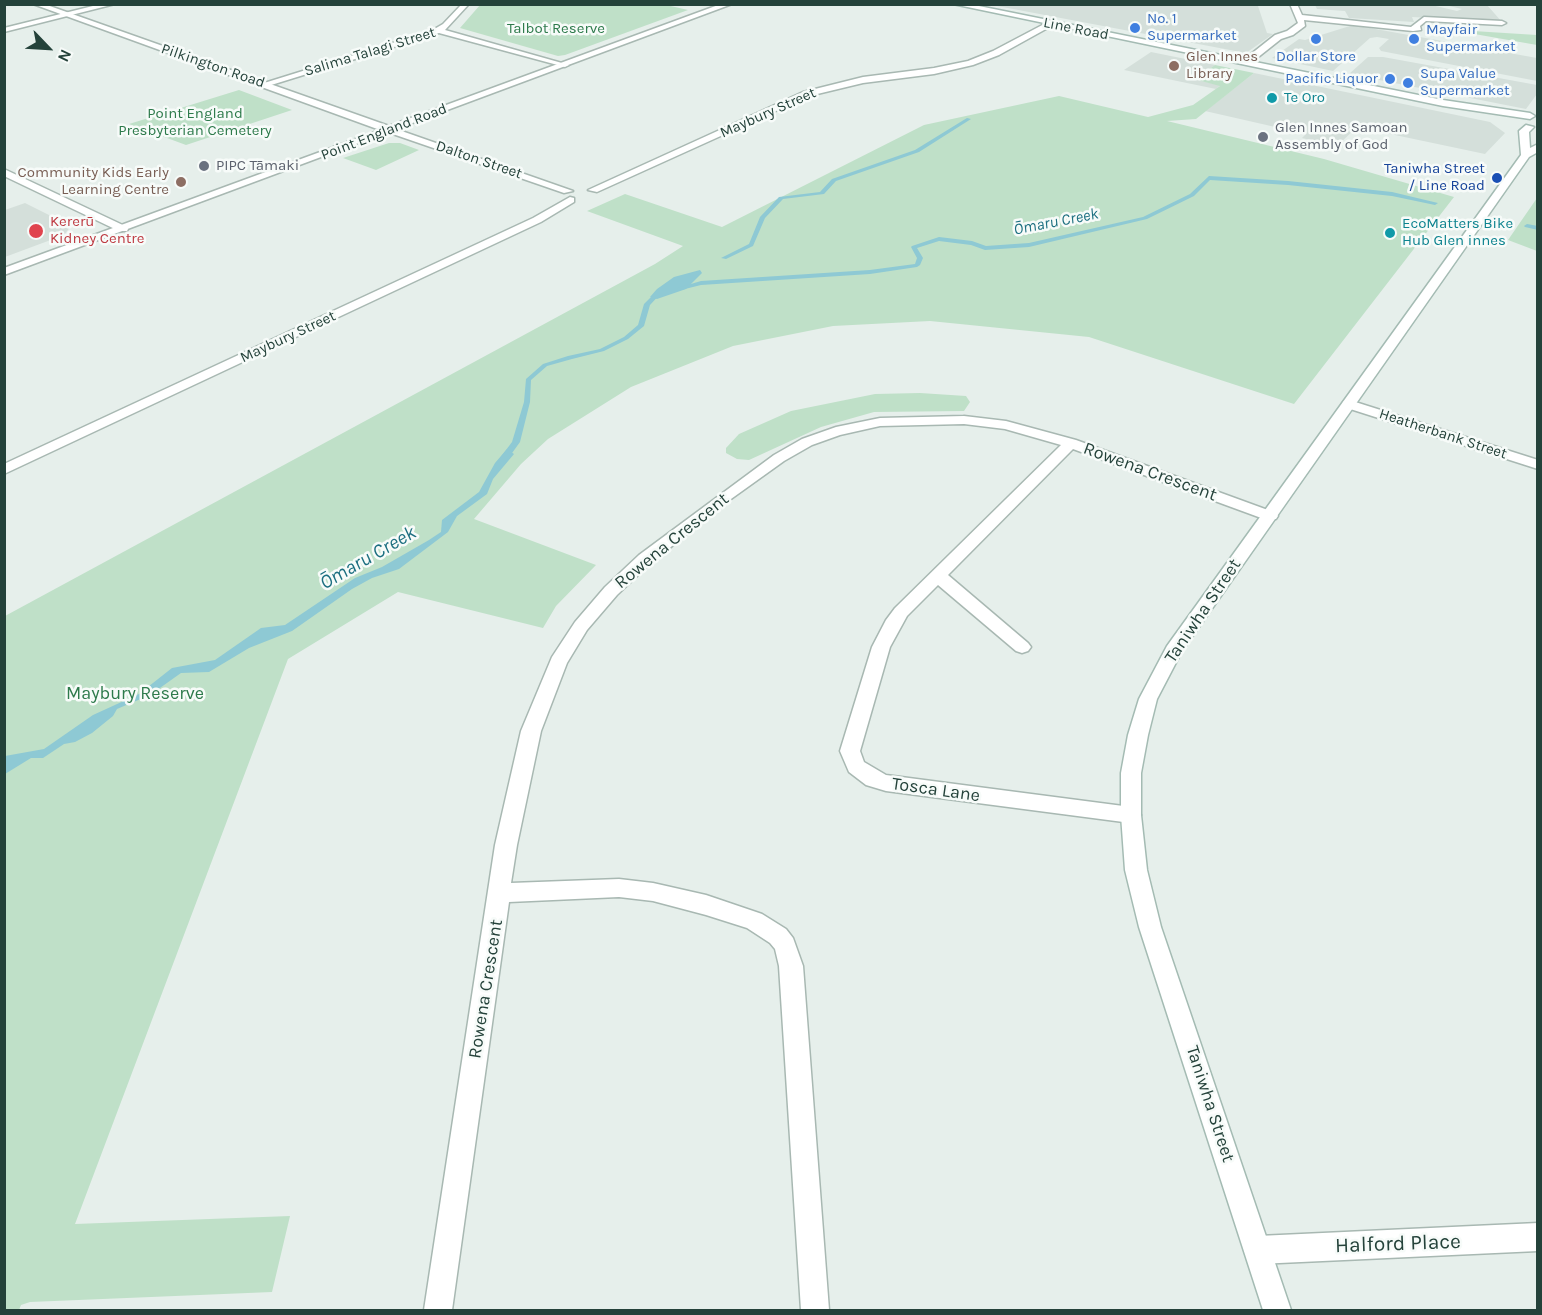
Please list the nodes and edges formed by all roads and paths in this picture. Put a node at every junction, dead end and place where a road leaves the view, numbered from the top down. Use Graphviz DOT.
graph roads {
  1 [pos="36,4"];
  2 [pos="112,4"];
  3 [pos="466,4"];
  4 [pos="729,4"];
  5 [pos="956,4"];
  6 [pos="1293,4"];
  7 [pos="1342,10"];
  8 [pos="67,15"];
  9 [pos="1299,17"];
  10 [pos="1348,22"];
  11 [pos="1502,22"];
  12 [pos="1051,24"];
  13 [pos="4,30"];
  14 [pos="439,31"];
  15 [pos="1249,60"];
  16 [pos="565,65"];
  17 [pos="265,84"];
  18 [pos="1531,122"];
  19 [pos="390,130"];
  20 [pos="1538,147"];
  21 [pos="1526,155"];
  22 [pos="4,172"];
  23 [pos="593,190"];
  24 [pos="576,198"];
  25 [pos="123,229"];
  26 [pos="4,272"];
  27 [pos="1349,404"];
  28 [pos="1071,442"];
  29 [pos="1538,465"];
  30 [pos="4,470"];
  31 [pos="1270,516"];
  32 [pos="938,576"];
  33 [pos="1022,647"];
  34 [pos="1131,815"];
  35 [pos="501,892"];
  36 [pos="1538,1238"];
  37 [pos="1258,1250"];
  38 [pos="438,1311"];
  39 [pos="815,1311"];
  40 [pos="1277,1311"];
  1 -- 8 [label="street, Pilkington Road"];
  2 -- 8 [label="street"];
  3 -- 14 [label="street, Salima Talagi Street"];
  4 -- 16 [label="street, Point England Road"];
  5 -- 12 [label="street, Line Road"];
  6 -- 9 [label="street"];
  7 -- 10 [label="street"];
  8 -- 13 [label="street"];
  8 -- 17 [label="street, Pilkington Road"];
  9 -- 10 [label="street"];
  9 -- 15 [label="street"];
  10 -- 11 [label="street"];
  12 -- 18 [label="street, Line Road"];
  12 -- 23 [label="street, Maybury Street"];
  14 -- 16 [label="street"];
  14 -- 17 [label="street, Salima Talagi Street"];
  16 -- 19 [label="street, Point England Road"];
  17 -- 19 [label="street, Pilkington Road"];
  18 -- 21 [label="street"];
  19 -- 24 [label="street, Dalton Street"];
  19 -- 25 [label="street, Point England Road"];
  20 -- 21 [label="street, Taniwha Street"];
  21 -- 27 [label="street, Taniwha Street"];
  22 -- 25 [label="street"];
  23 -- 24 [label="street"];
  23 -- 24 [label="street"];
  24 -- 30 [label="street, Maybury Street"];
  25 -- 26 [label="street, Point England Road"];
  27 -- 29 [label="street, Heatherbank Street"];
  27 -- 31 [label="street, Taniwha Street"];
  28 -- 31 [label="street, Rowena Crescent"];
  28 -- 32 [label="street, Tosca Lane"];
  28 -- 35 [label="street, Rowena Crescent"];
  31 -- 34 [label="street, Taniwha Street"];
  32 -- 33 [label="street"];
  32 -- 34 [label="street, Tosca Lane"];
  34 -- 37 [label="street, Taniwha Street"];
  35 -- 38 [label="street, Rowena Crescent"];
  35 -- 39 [label="street"];
  36 -- 37 [label="street, Halford Place"];
  37 -- 40 [label="street, Taniwha Street"];
}
